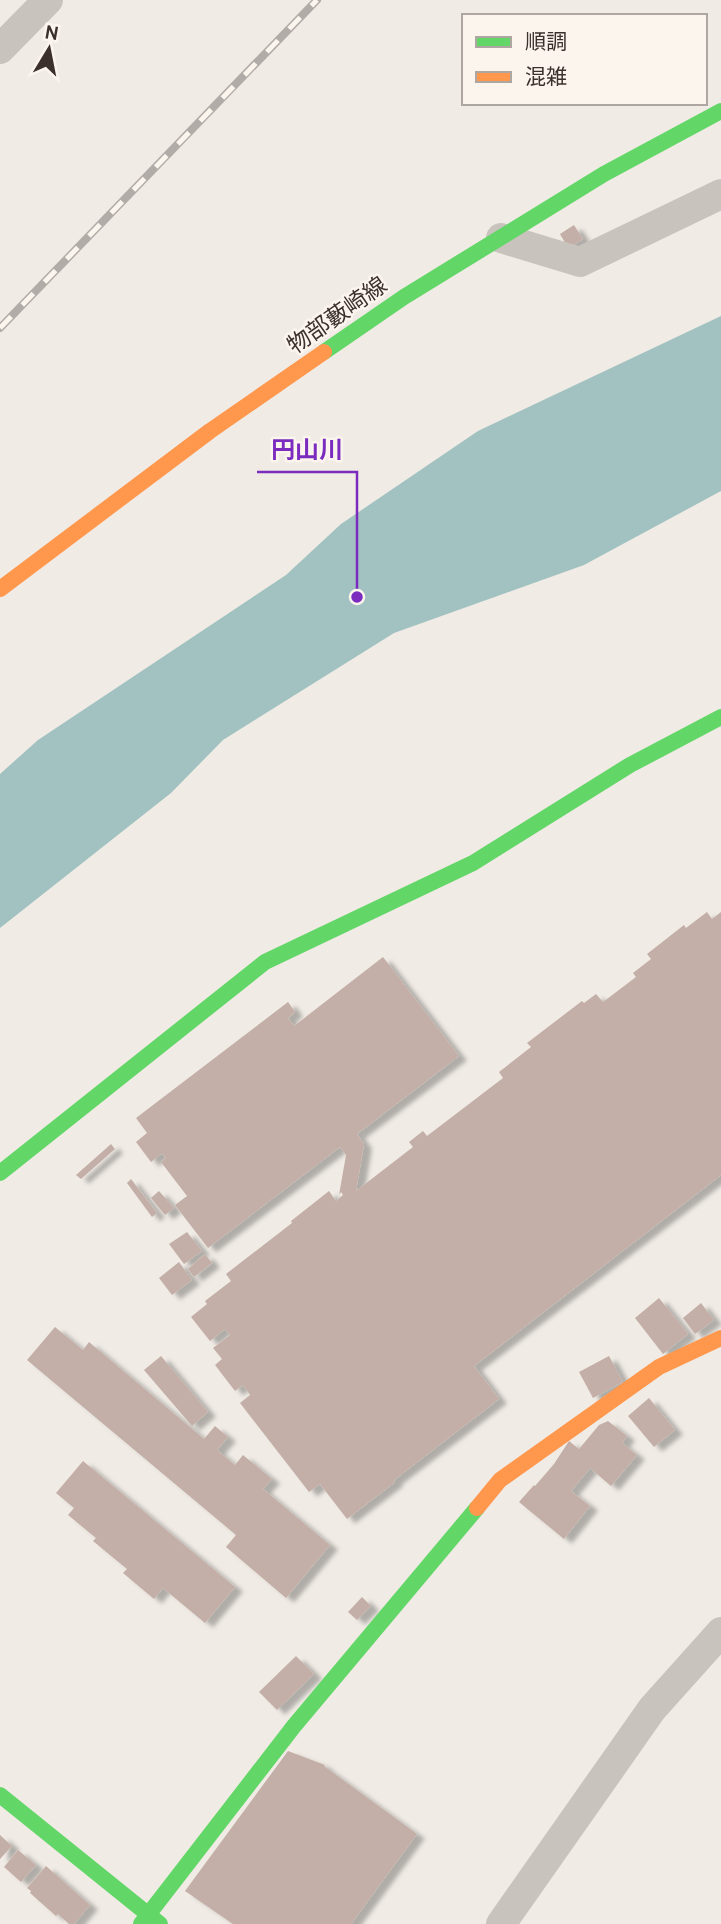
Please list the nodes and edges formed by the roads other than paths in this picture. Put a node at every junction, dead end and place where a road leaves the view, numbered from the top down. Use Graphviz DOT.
graph roads {
  1 [pos="48,0"];
  2 [pos="0,49"];
  3 [pos="721,111"];
  4 [pos="721,194"];
  5 [pos="501,238"];
  6 [pos="0,589"];
  7 [pos="721,717"];
  8 [pos="0,1173"];
  9 [pos="721,1338"];
  10 [pos="721,1632"];
  11 [pos="0,1795"];
  12 [pos="149,1921"];
  13 [pos="500,1924"];
  1 -- 2 [label="street"];
  3 -- 5 [label="street, 物部藪崎線"];
  4 -- 5 [label="street"];
  5 -- 6 [label="street, 物部藪崎線"];
  7 -- 8 [label="street"];
  9 -- 12 [label="street"];
  10 -- 13 [label="street"];
  11 -- 12 [label="street"];
}
